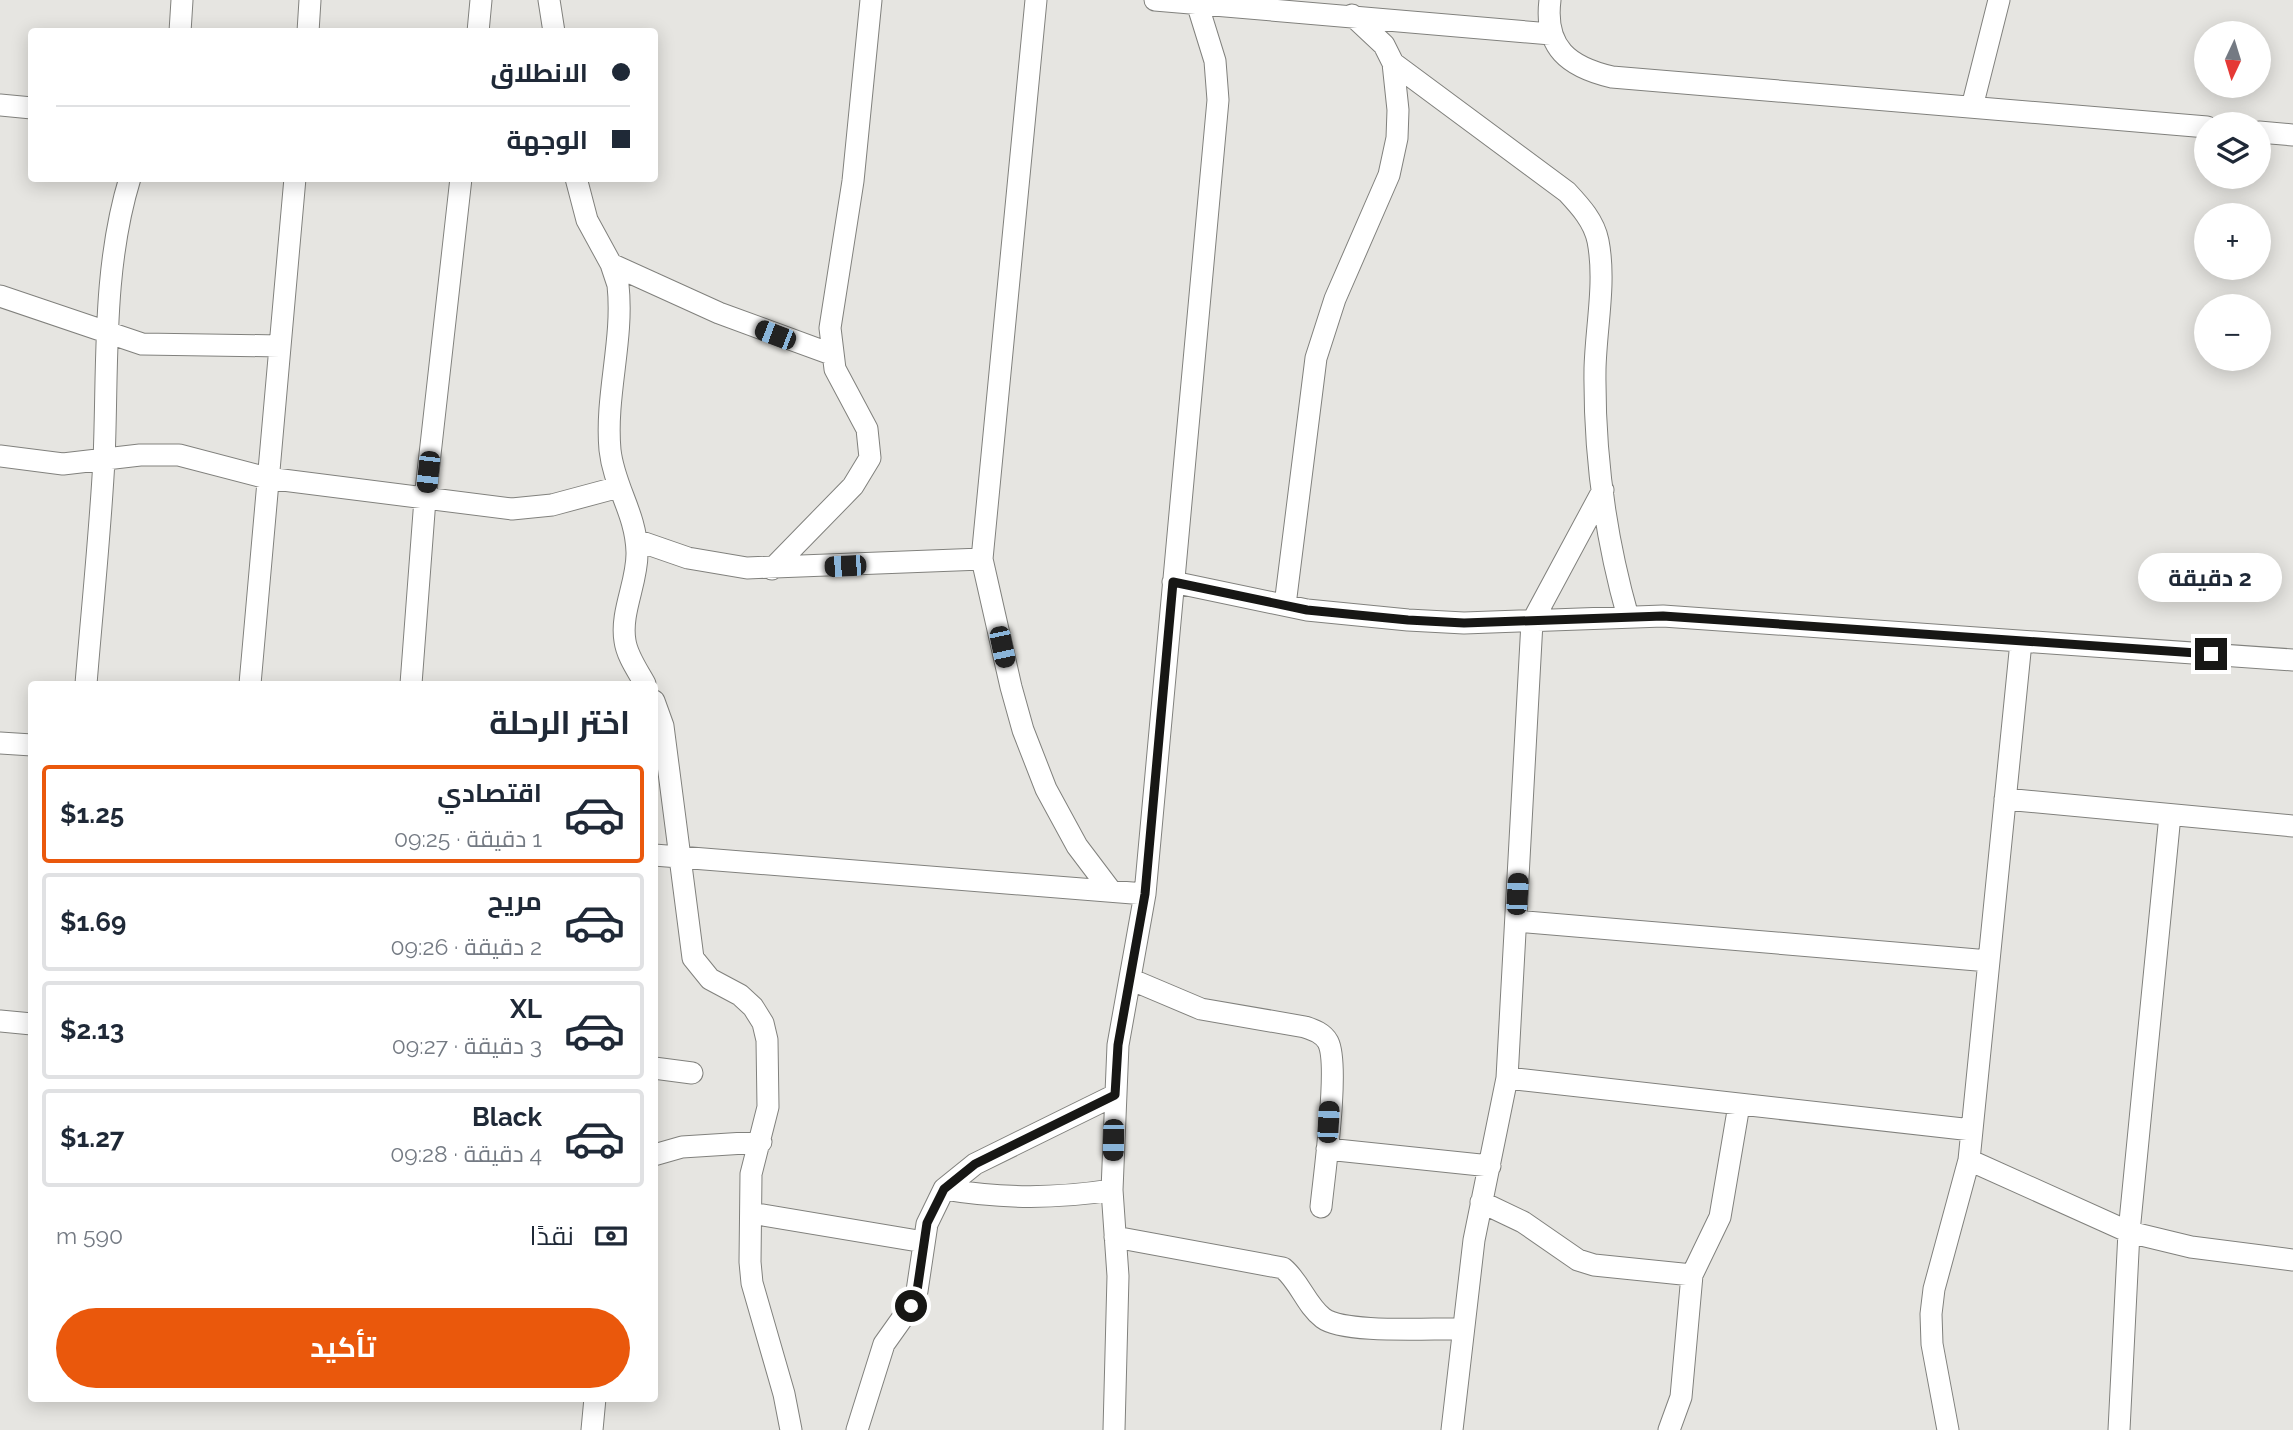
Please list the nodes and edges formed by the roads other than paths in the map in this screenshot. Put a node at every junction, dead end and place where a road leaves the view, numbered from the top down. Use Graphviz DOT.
graph roads {
  1 [pos="182,0"];
  2 [pos="310,0"];
  3 [pos="481,0"];
  4 [pos="549,0"];
  5 [pos="871,0"];
  6 [pos="1036,0"];
  7 [pos="1155,0"];
  8 [pos="1550,0"];
  9 [pos="1999,0"];
  10 [pos="1197,4"];
  11 [pos="1352,15"];
  12 [pos="180,28"];
  13 [pos="308,28"];
  14 [pos="478,28"];
  15 [pos="553,28"];
  16 [pos="1551,34"];
  17 [pos="1393,63"];
  18 [pos="0,105"];
  19 [pos="1972,107"];
  20 [pos="28,108"];
  21 [pos="2194,126"];
  22 [pos="2271,133"];
  23 [pos="2293,135"];
  24 [pos="129,182"];
  25 [pos="295,182"];
  26 [pos="461,182"];
  27 [pos="577,182"];
  28 [pos="611,264"];
  29 [pos="0,296"];
  30 [pos="106,331"];
  31 [pos="280,346"];
  32 [pos="831,354"];
  33 [pos="0,456"];
  34 [pos="104,461"];
  35 [pos="267,478"];
  36 [pos="619,486"];
  37 [pos="1603,490"];
  38 [pos="425,499"];
  39 [pos="636,540"];
  40 [pos="982,559"];
  41 [pos="772,569"];
  42 [pos="1173,582"];
  43 [pos="1285,605"];
  44 [pos="1628,617"];
  45 [pos="1532,622"];
  46 [pos="2021,642"];
  47 [pos="2293,660"];
  48 [pos="86,681"];
  49 [pos="250,681"];
  50 [pos="411,681"];
  51 [pos="643,681"];
  52 [pos="658,712"];
  53 [pos="0,743"];
  54 [pos="28,745"];
  55 [pos="2005,799"];
  56 [pos="2170,815"];
  57 [pos="2293,826"];
  58 [pos="658,855"];
  59 [pos="678,857"];
  60 [pos="1111,891"];
  61 [pos="1145,894"];
  62 [pos="1516,921"];
  63 [pos="1989,961"];
  64 [pos="1130,979"];
  65 [pos="0,1021"];
  66 [pos="28,1024"];
  67 [pos="658,1069"];
  68 [pos="692,1073"];
  69 [pos="1507,1078"];
  70 [pos="1115,1095"];
  71 [pos="1739,1105"];
  72 [pos="1972,1130"];
  73 [pos="761,1142"];
  74 [pos="1327,1149"];
  75 [pos="658,1154"];
  76 [pos="1969,1160"];
  77 [pos="1490,1166"];
  78 [pos="944,1189"];
  79 [pos="1112,1190"];
  80 [pos="1481,1202"];
  81 [pos="1321,1207"];
  82 [pos="751,1213"];
  83 [pos="2129,1232"];
  84 [pos="1115,1237"];
  85 [pos="924,1242"];
  86 [pos="2293,1260"];
  87 [pos="1692,1275"];
  88 [pos="1462,1329"];
  89 [pos="594,1402"];
  90 [pos="592,1430"];
  91 [pos="791,1430"];
  92 [pos="858,1430"];
  93 [pos="1114,1430"];
  94 [pos="1452,1430"];
  95 [pos="1669,1430"];
  96 [pos="1948,1430"];
  97 [pos="2119,1430"];
  1 -- 12 [label="street"];
  2 -- 13 [label="street"];
  3 -- 14 [label="street"];
  4 -- 15 [label="street"];
  5 -- 32 [label="street"];
  6 -- 40 [label="street"];
  7 -- 10 [label="street"];
  8 -- 16 [label="street"];
  9 -- 19 [label="street"];
  10 -- 11 [label="street"];
  10 -- 42 [label="street"];
  11 -- 16 [label="street"];
  11 -- 17 [label="street"];
  16 -- 19 [label="street"];
  17 -- 37 [label="street"];
  17 -- 43 [label="street"];
  18 -- 20 [label="street"];
  19 -- 21 [label="street"];
  22 -- 23 [label="street"];
  24 -- 30 [label="street"];
  25 -- 31 [label="street"];
  26 -- 38 [label="street"];
  27 -- 28 [label="street"];
  28 -- 32 [label="street"];
  28 -- 36 [label="street"];
  29 -- 30 [label="street"];
  30 -- 31 [label="street"];
  30 -- 34 [label="street"];
  31 -- 35 [label="street"];
  32 -- 41 [label="street"];
  33 -- 34 [label="street"];
  34 -- 35 [label="street"];
  34 -- 48 [label="street"];
  35 -- 38 [label="street"];
  35 -- 49 [label="street"];
  36 -- 38 [label="street"];
  36 -- 39 [label="street"];
  37 -- 44 [label="street"];
  37 -- 45 [label="street"];
  38 -- 50 [label="street"];
  39 -- 41 [label="street"];
  39 -- 51 [label="street"];
  40 -- 41 [label="street"];
  40 -- 60 [label="street"];
  42 -- 43 [label="street"];
  42 -- 61 [label="street"];
  43 -- 45 [label="street"];
  44 -- 45 [label="street"];
  44 -- 46 [label="street"];
  45 -- 62 [label="street"];
  46 -- 47 [label="street"];
  46 -- 55 [label="street"];
  52 -- 59 [label="street"];
  53 -- 54 [label="street"];
  55 -- 56 [label="street"];
  55 -- 63 [label="street"];
  56 -- 57 [label="street"];
  56 -- 83 [label="street"];
  58 -- 59 [label="street"];
  59 -- 60 [label="street"];
  59 -- 73 [label="street"];
  60 -- 61 [label="street"];
  61 -- 64 [label="street"];
  62 -- 63 [label="street"];
  62 -- 69 [label="street"];
  63 -- 72 [label="street"];
  64 -- 70 [label="street"];
  64 -- 74 [label="street"];
  65 -- 66 [label="street"];
  67 -- 68 [label="street"];
  69 -- 71 [label="street"];
  69 -- 77 [label="street"];
  70 -- 78 [label="street"];
  70 -- 79 [label="street"];
  71 -- 72 [label="street"];
  71 -- 87 [label="street"];
  72 -- 76 [label="street"];
  73 -- 75 [label="street"];
  73 -- 82 [label="street"];
  74 -- 77 [label="street"];
  74 -- 81 [label="street"];
  76 -- 83 [label="street"];
  76 -- 96 [label="street"];
  77 -- 80 [label="street"];
  78 -- 79 [label="street"];
  78 -- 85 [label="street"];
  79 -- 84 [label="street"];
  80 -- 87 [label="street"];
  80 -- 88 [label="street"];
  82 -- 85 [label="street"];
  82 -- 91 [label="street"];
  83 -- 86 [label="street"];
  83 -- 97 [label="street"];
  84 -- 88 [label="street"];
  84 -- 93 [label="street"];
  85 -- 92 [label="street"];
  87 -- 95 [label="street"];
  88 -- 94 [label="street"];
  89 -- 90 [label="street"];
}
